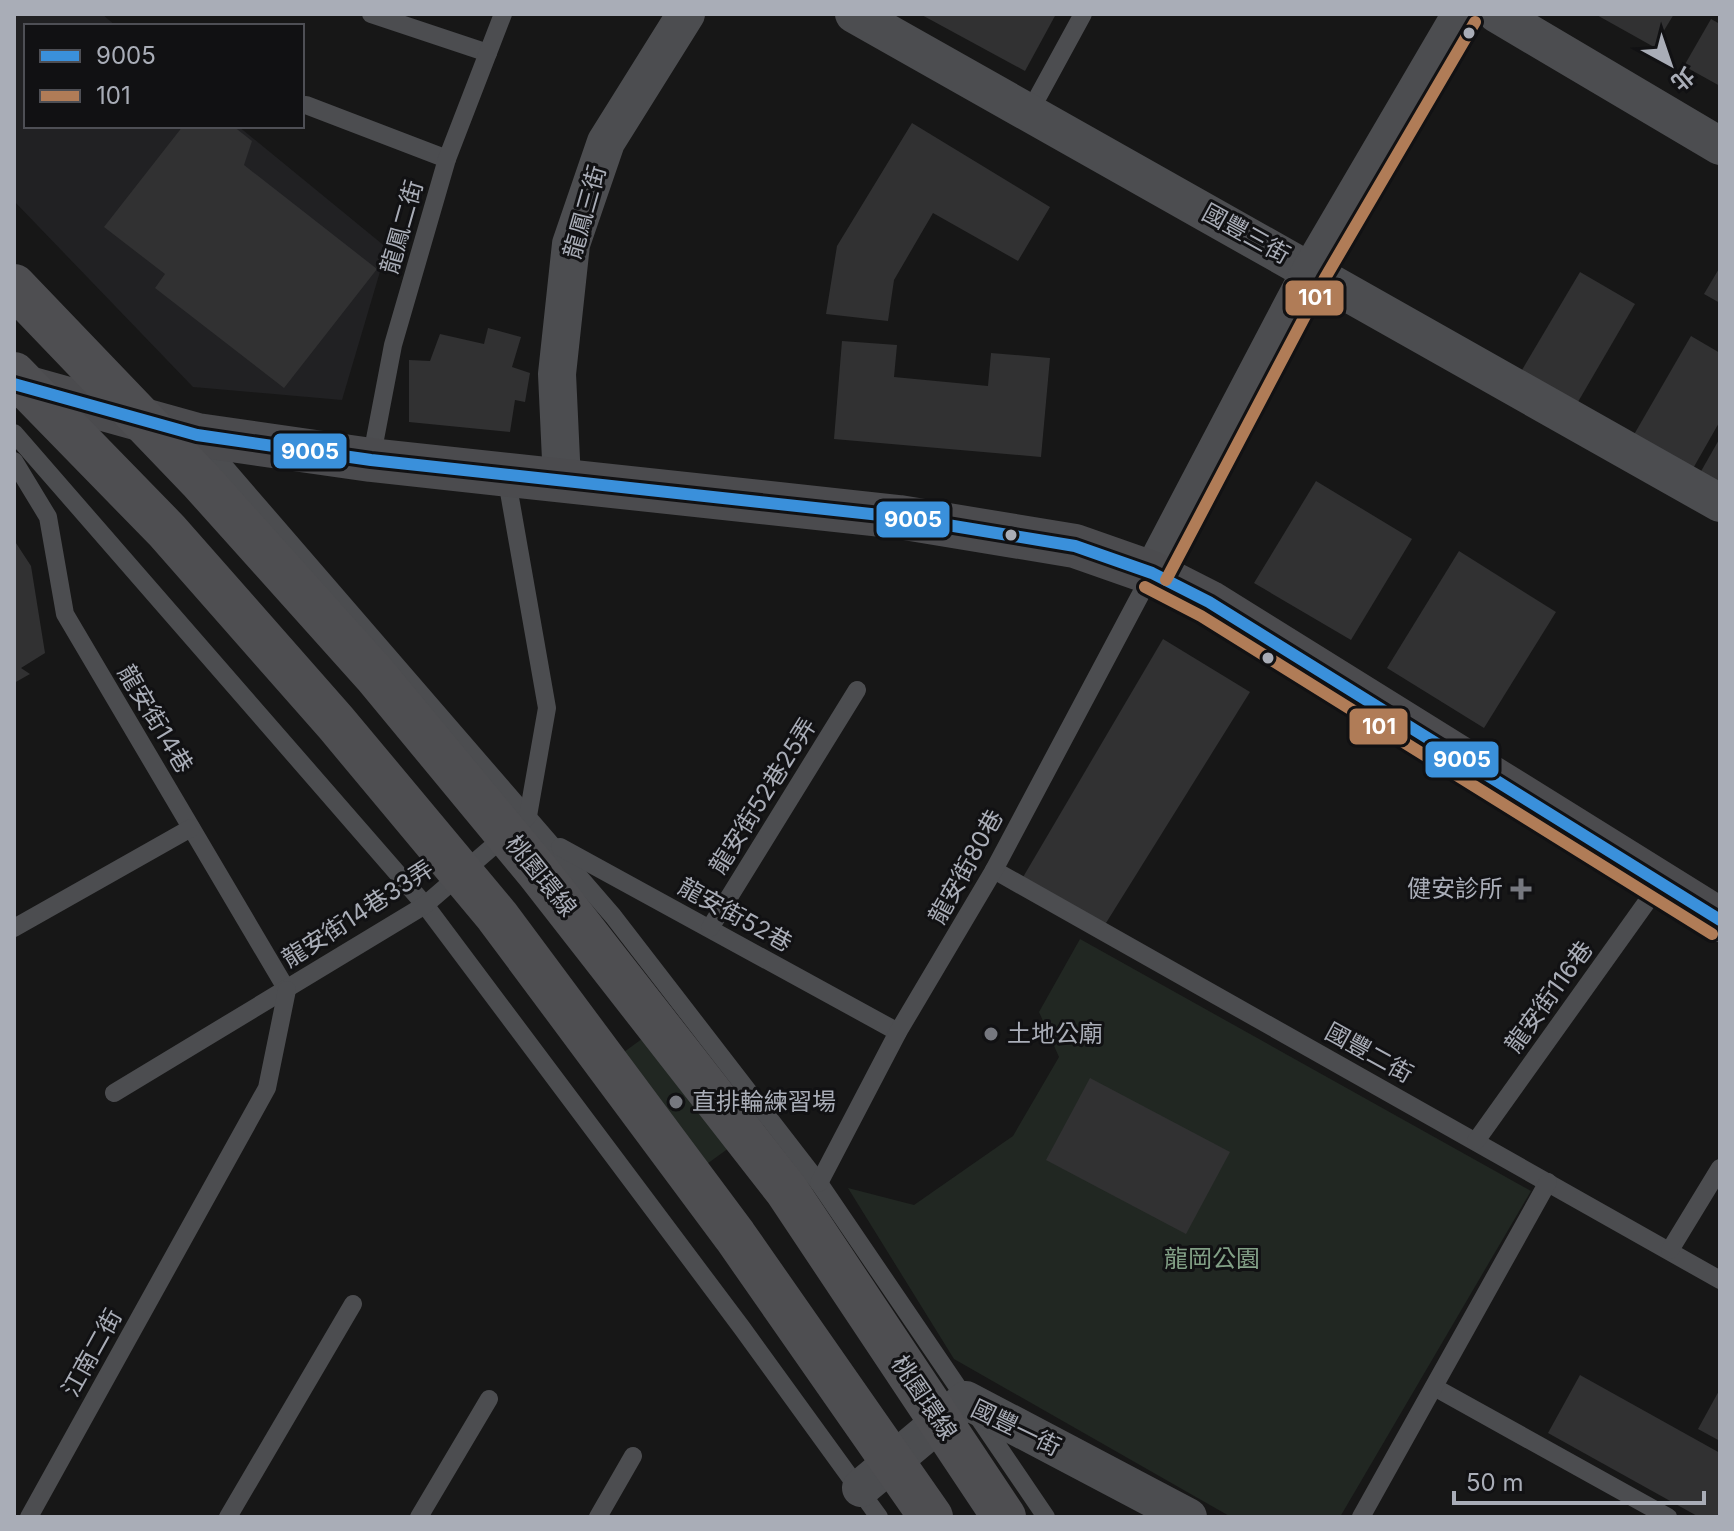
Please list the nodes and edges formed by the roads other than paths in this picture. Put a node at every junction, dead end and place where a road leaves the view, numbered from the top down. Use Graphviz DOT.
graph roads {
  1 [pos="371,14"];
  2 [pos="503,14"];
  3 [pos="686,14"];
  4 [pos="854,14"];
  5 [pos="1083,14"];
  6 [pos="1461,14"];
  7 [pos="1497,14"];
  8 [pos="488,53"];
  9 [pos="306,105"];
  10 [pos="1029,113"];
  11 [pos="1720,146"];
  12 [pos="447,159"];
  13 [pos="1311,270"];
  14 [pos="14,286"];
  15 [pos="14,374"];
  16 [pos="14,384"];
  17 [pos="14,433"];
  18 [pos="197,435"];
  19 [pos="371,460"];
  20 [pos="14,461"];
  21 [pos="506,475"];
  22 [pos="562,481"];
  23 [pos="1720,503"];
  24 [pos="1152,573"];
  25 [pos="857,690"];
  26 [pos="528,816"];
  27 [pos="191,828"];
  28 [pos="549,841"];
  29 [pos="994,870"];
  30 [pos="1661,882"];
  31 [pos="425,905"];
  32 [pos="1720,920"];
  33 [pos="14,928"];
  34 [pos="710,928"];
  35 [pos="287,990"];
  36 [pos="898,1032"];
  37 [pos="114,1093"];
  38 [pos="1476,1141"];
  39 [pos="1720,1168"];
  40 [pos="1548,1182"];
  41 [pos="819,1183"];
  42 [pos="1670,1250"];
  43 [pos="1720,1280"];
  44 [pos="353,1304"];
  45 [pos="1434,1387"];
  46 [pos="489,1399"];
  47 [pos="966,1400"];
  48 [pos="633,1456"];
  49 [pos="870,1502"];
  50 [pos="29,1517"];
  51 [pos="228,1517"];
  52 [pos="419,1517"];
  53 [pos="598,1517"];
  54 [pos="931,1517"];
  55 [pos="1004,1517"];
  56 [pos="1046,1517"];
  57 [pos="1188,1517"];
  58 [pos="1361,1517"];
  59 [pos="1668,1517"];
  1 -- 8 [label="lane"];
  2 -- 8 [label="lane, 龍鳳二街"];
  3 -- 22 [label="street, 龍鳳三街"];
  4 -- 10 [label="street, 國豐三街"];
  5 -- 10 [label="lane"];
  6 -- 13 [label="street"];
  7 -- 11 [label="street"];
  8 -- 12 [label="lane, 龍鳳二街"];
  9 -- 12 [label="lane"];
  10 -- 13 [label="street, 國豐三街"];
  12 -- 19 [label="lane, 龍鳳二街"];
  13 -- 23 [label="street, 國豐三街"];
  13 -- 24 [label="street"];
  14 -- 55 [label="highway, 桃園環線, bridge"];
  15 -- 54 [label="highway, bridge"];
  16 -- 18 [label="street"];
  17 -- 31 [label="lane"];
  18 -- 19 [label="street"];
  18 -- 26 [label="lane"];
  19 -- 21 [label="street"];
  20 -- 27 [label="lane, 龍安街14巷"];
  21 -- 22 [label="street"];
  21 -- 26 [label="lane"];
  22 -- 24 [label="street"];
  24 -- 29 [label="lane, 龍安街80巷"];
  24 -- 30 [label="street"];
  25 -- 34 [label="lane, 龍安街52巷25弄"];
  26 -- 28 [label="lane"];
  26 -- 31 [label="lane, 龍安街14巷33弄"];
  27 -- 33 [label="lane"];
  27 -- 35 [label="lane, 龍安街14巷"];
  28 -- 34 [label="lane, 龍安街52巷"];
  28 -- 41 [label="lane"];
  29 -- 36 [label="lane, 龍安街80巷"];
  29 -- 38 [label="lane, 國豐二街"];
  30 -- 32 [label="street"];
  30 -- 38 [label="lane, 龍安街116巷"];
  31 -- 35 [label="lane, 龍安街14巷33弄"];
  31 -- 49 [label="lane"];
  34 -- 36 [label="lane, 龍安街52巷"];
  35 -- 37 [label="lane, 龍安街14巷33弄"];
  35 -- 50 [label="lane, 江南二街"];
  36 -- 41 [label="lane, 龍安街80巷"];
  38 -- 40 [label="lane, 國豐二街"];
  39 -- 42 [label="lane"];
  40 -- 42 [label="lane, 國豐二街"];
  40 -- 45 [label="lane"];
  41 -- 47 [label="lane"];
  42 -- 43 [label="lane, 國豐二街"];
  44 -- 51 [label="lane"];
  45 -- 58 [label="lane"];
  45 -- 59 [label="lane"];
  46 -- 52 [label="lane"];
  47 -- 49 [label="street, 國豐一街"];
  47 -- 56 [label="lane"];
  47 -- 57 [label="street, 國豐一街"];
  48 -- 53 [label="lane"];
}
